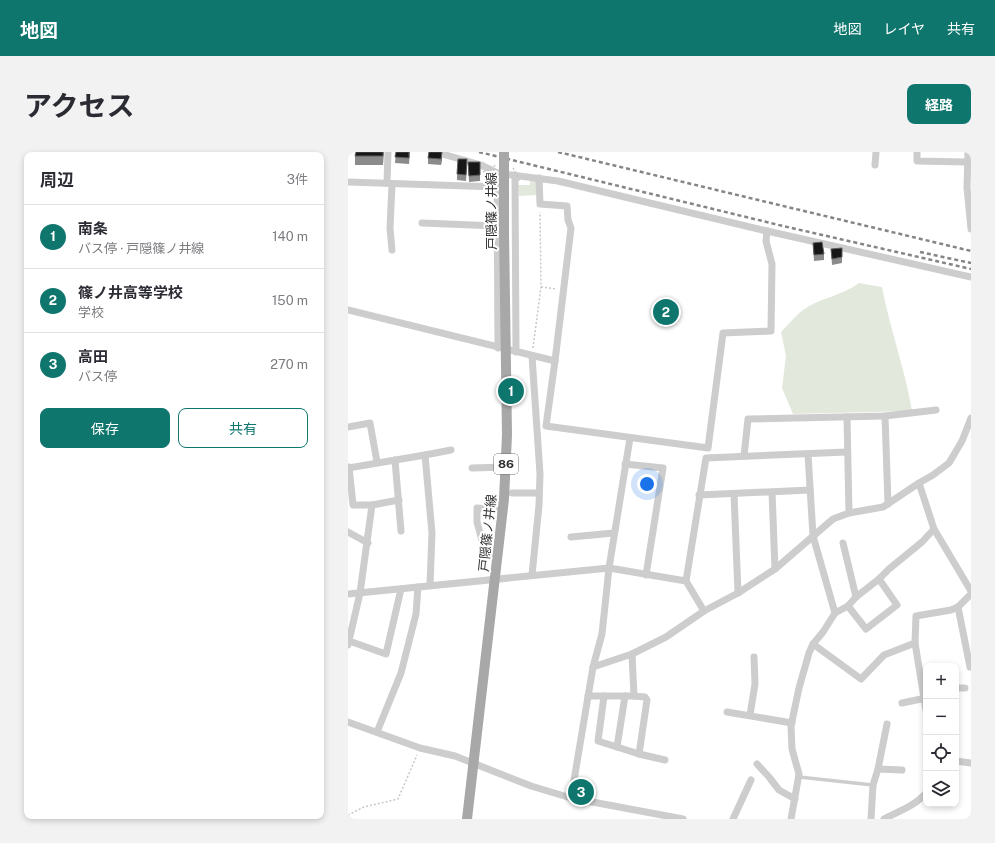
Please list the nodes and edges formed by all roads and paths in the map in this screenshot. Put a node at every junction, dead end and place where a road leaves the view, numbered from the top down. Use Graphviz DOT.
graph roads {
  1 [pos="388,152"];
  2 [pos="435,152"];
  3 [pos="504,152"];
  4 [pos="876,152"];
  5 [pos="917,152"];
  6 [pos="968,152"];
  7 [pos="967,162"];
  8 [pos="498,164"];
  9 [pos="875,165"];
  10 [pos="512,167"];
  11 [pos="496,173"];
  12 [pos="483,176"];
  13 [pos="517,178"];
  14 [pos="539,178"];
  15 [pos="348,182"];
  16 [pos="390,184"];
  17 [pos="497,187"];
  18 [pos="540,204"];
  19 [pos="422,223"];
  20 [pos="501,229"];
  21 [pos="971,229"];
  22 [pos="766,231"];
  23 [pos="392,250"];
  24 [pos="971,277"];
  25 [pos="541,287"];
  26 [pos="564,290"];
  27 [pos="348,310"];
  28 [pos="506,350"];
  29 [pos="532,356"];
  30 [pos="555,361"];
  31 [pos="936,410"];
  32 [pos="884,416"];
  33 [pos="847,417"];
  34 [pos="971,418"];
  35 [pos="537,426"];
  36 [pos="546,426"];
  37 [pos="348,427"];
  38 [pos="630,438"];
  39 [pos="451,450"];
  40 [pos="847,452"];
  41 [pos="808,454"];
  42 [pos="425,455"];
  43 [pos="744,456"];
  44 [pos="395,460"];
  45 [pos="377,462"];
  46 [pos="625,464"];
  47 [pos="506,467"];
  48 [pos="348,468"];
  49 [pos="472,468"];
  50 [pos="919,483"];
  51 [pos="810,490"];
  52 [pos="772,492"];
  53 [pos="512,493"];
  54 [pos="539,493"];
  55 [pos="734,494"];
  56 [pos="700,495"];
  57 [pos="399,500"];
  58 [pos="888,504"];
  59 [pos="372,505"];
  60 [pos="496,510"];
  61 [pos="849,513"];
  62 [pos="934,529"];
  63 [pos="402,531"];
  64 [pos="348,532"];
  65 [pos="614,533"];
  66 [pos="813,536"];
  67 [pos="571,537"];
  68 [pos="368,543"];
  69 [pos="843,543"];
  70 [pos="499,554"];
  71 [pos="609,568"];
  72 [pos="775,569"];
  73 [pos="532,575"];
  74 [pos="646,575"];
  75 [pos="496,578"];
  76 [pos="879,579"];
  77 [pos="686,581"];
  78 [pos="430,585"];
  79 [pos="418,587"];
  80 [pos="401,589"];
  81 [pos="971,591"];
  82 [pos="360,593"];
  83 [pos="738,593"];
  84 [pos="348,594"];
  85 [pos="971,594"];
  86 [pos="856,598"];
  87 [pos="848,606"];
  88 [pos="958,607"];
  89 [pos="704,611"];
  90 [pos="835,613"];
  91 [pos="349,643"];
  92 [pos="915,643"];
  93 [pos="813,644"];
  94 [pos="632,654"];
  95 [pos="754,657"];
  96 [pos="593,667"];
  97 [pos="970,667"];
  98 [pos="923,688"];
  99 [pos="959,688"];
  100 [pos="965,688"];
  101 [pos="588,696"];
  102 [pos="604,696"];
  103 [pos="625,696"];
  104 [pos="634,696"];
  105 [pos="923,699"];
  106 [pos="902,703"];
  107 [pos="727,712"];
  108 [pos="750,716"];
  109 [pos="348,722"];
  110 [pos="792,723"];
  111 [pos="887,724"];
  112 [pos="377,732"];
  113 [pos="617,747"];
  114 [pos="420,748"];
  115 [pos="639,754"];
  116 [pos="665,760"];
  117 [pos="959,761"];
  118 [pos="474,762"];
  119 [pos="971,763"];
  120 [pos="757,764"];
  121 [pos="878,769"];
  122 [pos="902,770"];
  123 [pos="799,777"];
  124 [pos="751,780"];
  125 [pos="873,785"];
  126 [pos="923,796"];
  127 [pos="571,798"];
  128 [pos="795,799"];
  129 [pos="348,815"];
  130 [pos="467,819"];
  131 [pos="682,819"];
  132 [pos="733,819"];
  133 [pos="791,819"];
  134 [pos="871,819"];
  135 [pos="884,819"];
  1 -- 16 [label="street"];
  2 -- 11 [label="street"];
  3 -- 20 [label="main road, 戸隠篠ノ井線 / 86, bridge"];
  4 -- 9 [label="street"];
  5 -- 7 [label="street"];
  6 -- 7 [label="street"];
  7 -- 21 [label="street"];
  8 -- 12 [label="path, bridge"];
  10 -- 13 [label="path, bridge"];
  11 -- 13 [label="street"];
  11 -- 17 [label="street"];
  13 -- 14 [label="street"];
  13 -- 28 [label="street"];
  14 -- 18 [label="street"];
  14 -- 22 [label="street"];
  15 -- 16 [label="street"];
  16 -- 17 [label="street"];
  16 -- 23 [label="street"];
  17 -- 20 [label="street"];
  18 -- 25 [label="path"];
  18 -- 26 [label="street"];
  19 -- 20 [label="street"];
  20 -- 28 [label="main road, 戸隠篠ノ井線 / 86"];
  22 -- 24 [label="street"];
  22 -- 38 [label="street"];
  25 -- 26 [label="path"];
  25 -- 29 [label="path"];
  26 -- 30 [label="street"];
  27 -- 28 [label="street"];
  28 -- 29 [label="street"];
  28 -- 47 [label="main road, 戸隠篠ノ井線 / 86"];
  29 -- 30 [label="street"];
  29 -- 35 [label="street"];
  30 -- 36 [label="street"];
  31 -- 32 [label="street"];
  32 -- 33 [label="street"];
  32 -- 58 [label="street"];
  33 -- 40 [label="street"];
  33 -- 43 [label="street"];
  34 -- 50 [label="street"];
  35 -- 36 [label="street"];
  35 -- 54 [label="street"];
  36 -- 38 [label="street"];
  37 -- 45 [label="street"];
  38 -- 46 [label="street"];
  39 -- 42 [label="street"];
  40 -- 41 [label="street"];
  40 -- 61 [label="street"];
  41 -- 43 [label="street"];
  41 -- 51 [label="street"];
  42 -- 44 [label="street"];
  42 -- 78 [label="street"];
  43 -- 56 [label="street"];
  44 -- 45 [label="street"];
  44 -- 57 [label="street"];
  45 -- 48 [label="street"];
  46 -- 65 [label="street"];
  46 -- 74 [label="street"];
  47 -- 49 [label="street"];
  47 -- 70 [label="main road, 戸隠篠ノ井線 / 86"];
  48 -- 59 [label="street"];
  50 -- 58 [label="street"];
  50 -- 62 [label="street"];
  51 -- 52 [label="street"];
  51 -- 66 [label="street"];
  52 -- 55 [label="street"];
  52 -- 72 [label="street"];
  53 -- 54 [label="street"];
  54 -- 73 [label="street"];
  55 -- 56 [label="street"];
  55 -- 83 [label="street"];
  56 -- 77 [label="street"];
  57 -- 59 [label="street"];
  57 -- 63 [label="street"];
  58 -- 61 [label="street"];
  59 -- 68 [label="street"];
  60 -- 70 [label="street"];
  61 -- 66 [label="street"];
  62 -- 76 [label="street"];
  62 -- 81 [label="street"];
  64 -- 68 [label="street"];
  65 -- 67 [label="street"];
  65 -- 71 [label="street"];
  66 -- 72 [label="street"];
  66 -- 90 [label="street"];
  68 -- 82 [label="street"];
  69 -- 86 [label="street"];
  70 -- 75 [label="main road, 戸隠篠ノ井線 / 86"];
  71 -- 73 [label="street"];
  71 -- 74 [label="street"];
  71 -- 96 [label="street"];
  72 -- 83 [label="street"];
  73 -- 75 [label="street"];
  74 -- 77 [label="street"];
  75 -- 78 [label="street"];
  75 -- 118 [label="main road, 戸隠篠ノ井線 / 86"];
  76 -- 86 [label="street"];
  76 -- 87 [label="street"];
  77 -- 89 [label="street"];
  78 -- 79 [label="street"];
  79 -- 80 [label="street"];
  79 -- 112 [label="street"];
  80 -- 82 [label="street"];
  80 -- 91 [label="street"];
  82 -- 84 [label="street"];
  82 -- 91 [label="street"];
  83 -- 89 [label="street"];
  85 -- 88 [label="street"];
  86 -- 87 [label="street"];
  87 -- 90 [label="street"];
  88 -- 92 [label="street"];
  88 -- 97 [label="street"];
  89 -- 94 [label="street"];
  90 -- 93 [label="street"];
  92 -- 93 [label="street"];
  92 -- 98 [label="street"];
  93 -- 110 [label="street"];
  94 -- 96 [label="street"];
  94 -- 104 [label="street"];
  95 -- 108 [label="street"];
  96 -- 101 [label="street"];
  99 -- 100 [label="street"];
  101 -- 102 [label="street"];
  101 -- 127 [label="street"];
  102 -- 103 [label="street"];
  102 -- 113 [label="street"];
  103 -- 104 [label="street"];
  103 -- 113 [label="street"];
  104 -- 115 [label="street"];
  105 -- 106 [label="street"];
  107 -- 108 [label="street"];
  108 -- 110 [label="street"];
  109 -- 112 [label="street"];
  110 -- 123 [label="street"];
  111 -- 121 [label="street"];
  112 -- 114 [label="street"];
  113 -- 115 [label="street"];
  114 -- 118 [label="street"];
  114 -- 129 [label="path"];
  115 -- 116 [label="street"];
  117 -- 119 [label="street"];
  118 -- 127 [label="street"];
  118 -- 130 [label="main road, 戸隠篠ノ井線 / 86"];
  120 -- 128 [label="street"];
  121 -- 122 [label="street"];
  121 -- 125 [label="street"];
  123 -- 125 [label="lane"];
  123 -- 128 [label="street"];
  124 -- 132 [label="street"];
  125 -- 134 [label="street"];
  126 -- 135 [label="street"];
  127 -- 131 [label="street"];
  128 -- 133 [label="street"];
}
